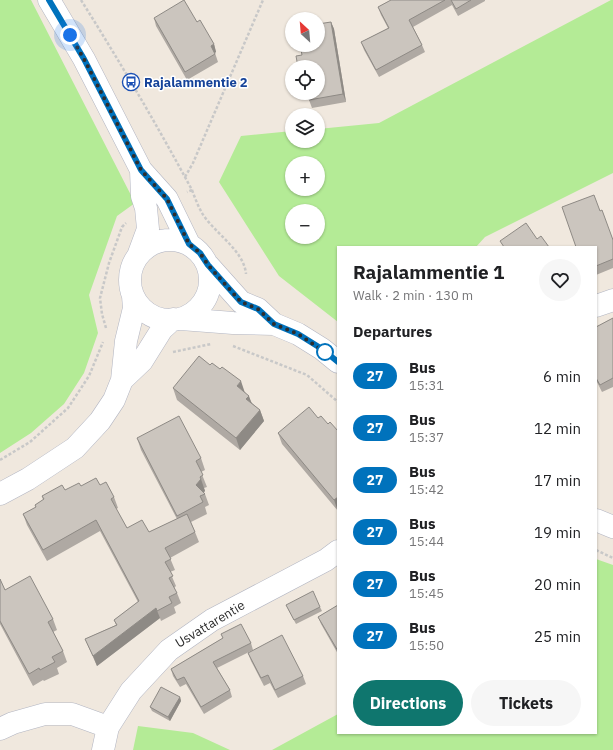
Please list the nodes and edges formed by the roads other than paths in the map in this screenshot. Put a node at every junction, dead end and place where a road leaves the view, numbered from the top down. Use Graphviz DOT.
graph roads {
  1 [pos="49,0"];
  2 [pos="141,170"];
  3 [pos="189,244"];
  4 [pos="138,256"];
  5 [pos="208,265"];
  6 [pos="133,296"];
  7 [pos="613,300"];
  8 [pos="597,306"];
  9 [pos="177,319"];
  10 [pos="274,324"];
  11 [pos="337,361"];
  12 [pos="122,380"];
  13 [pos="0,494"];
  14 [pos="597,520"];
  15 [pos="613,527"];
  16 [pos="337,552"];
  17 [pos="108,727"];
  18 [pos="0,729"];
  19 [pos="103,750"];
  1 -- 2 [label="street"];
  2 -- 3 [label="street"];
  2 -- 4 [label="street"];
  3 -- 4 [label="street"];
  3 -- 5 [label="street"];
  4 -- 6 [label="street"];
  5 -- 9 [label="street"];
  5 -- 10 [label="street"];
  6 -- 9 [label="street"];
  6 -- 12 [label="street"];
  7 -- 8 [label="street"];
  9 -- 10 [label="street"];
  9 -- 12 [label="street"];
  10 -- 11 [label="street"];
  12 -- 13 [label="street"];
  14 -- 15 [label="street"];
  16 -- 17 [label="street, Usvattarentie"];
  17 -- 18 [label="street"];
  17 -- 19 [label="street, Usvattarentie"];
}
